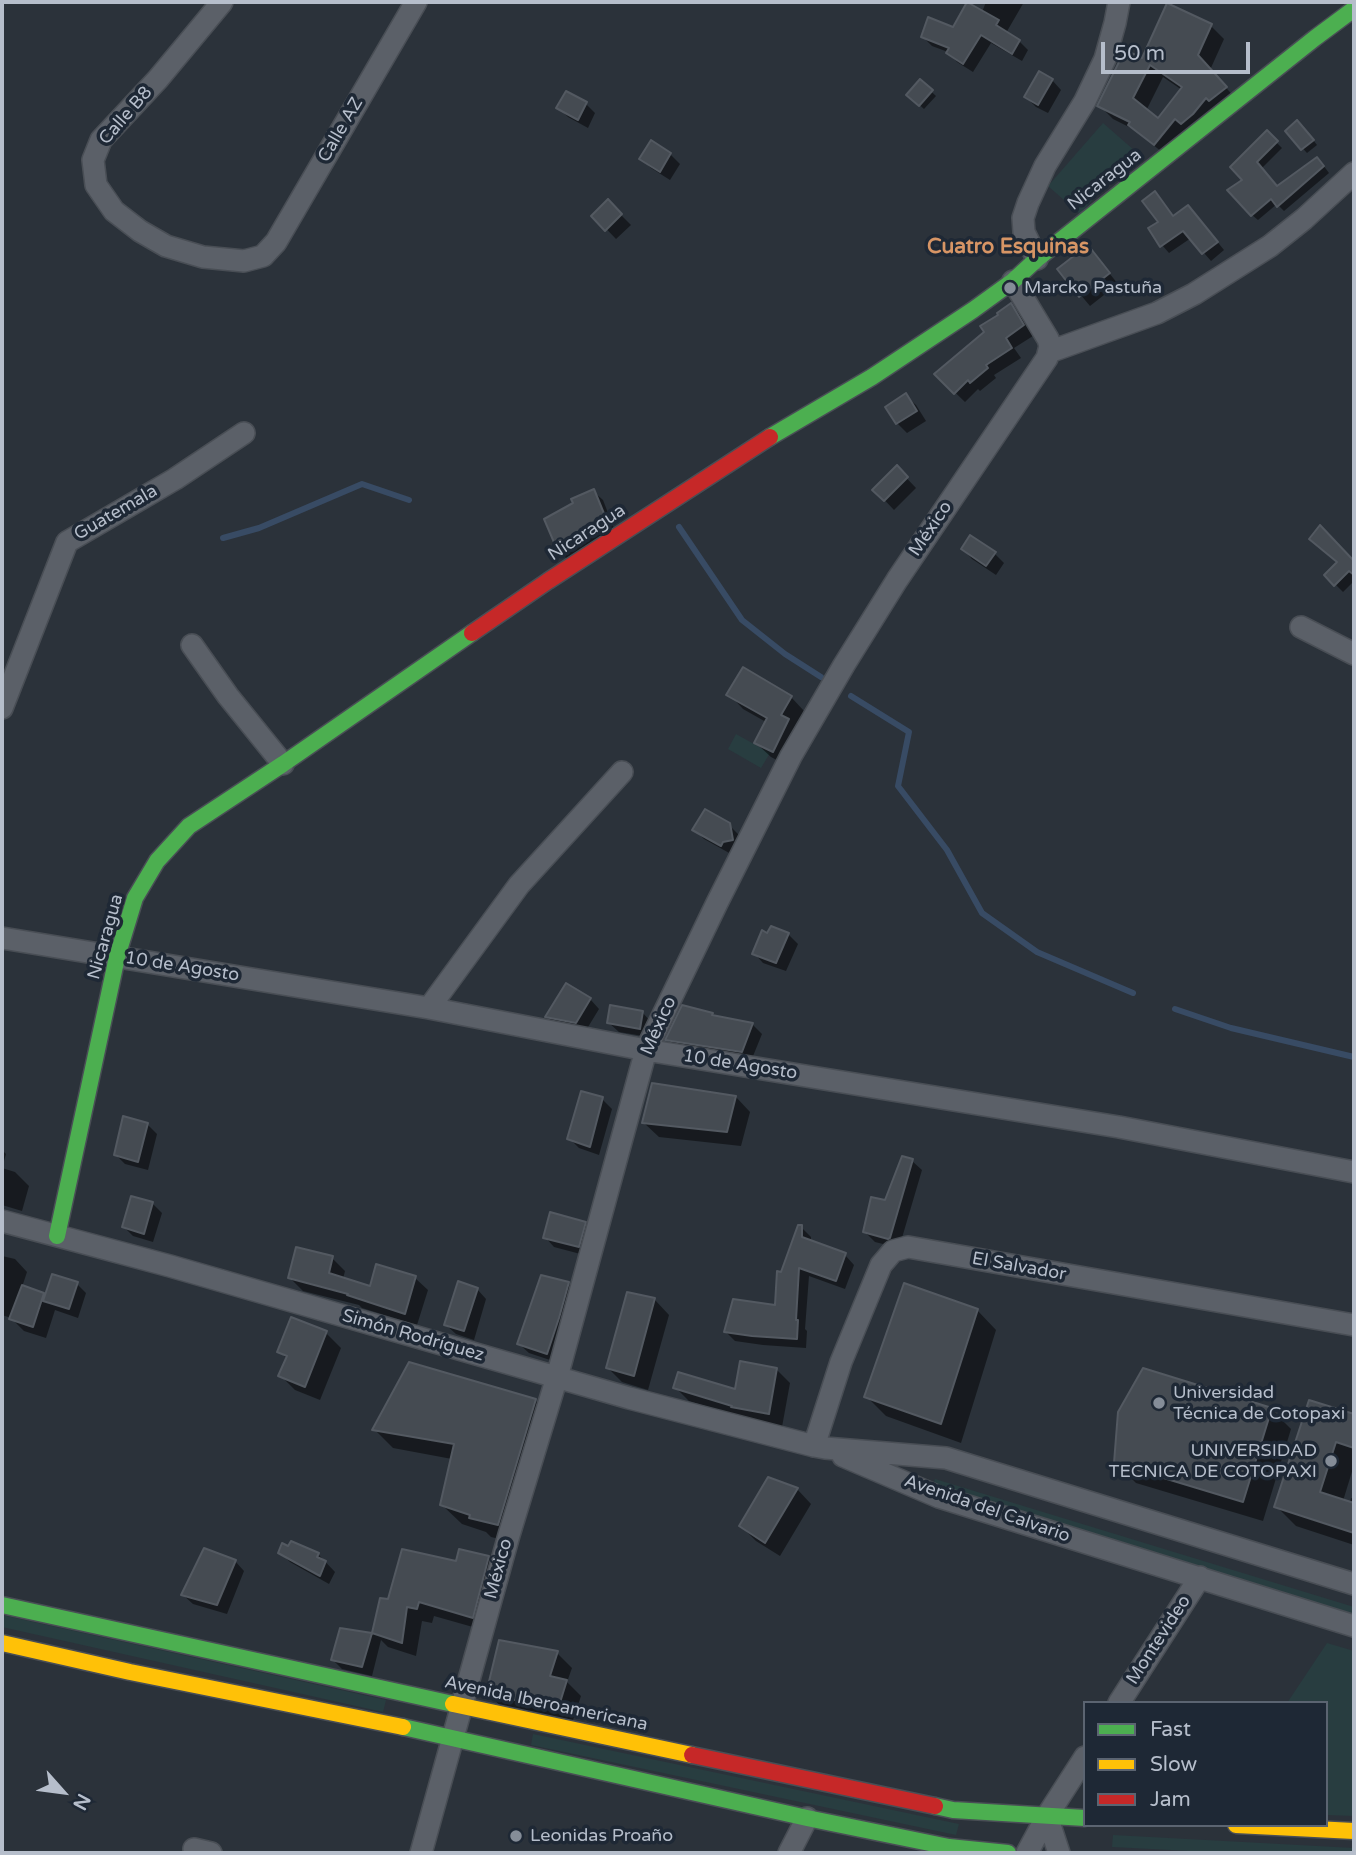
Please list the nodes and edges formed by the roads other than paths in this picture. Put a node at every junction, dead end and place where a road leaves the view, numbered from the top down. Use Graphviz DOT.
graph roads {
  1 [pos="222,2"];
  2 [pos="416,2"];
  3 [pos="1119,2"];
  4 [pos="1354,9"];
  5 [pos="1354,173"];
  6 [pos="263,256"];
  7 [pos="1037,259"];
  8 [pos="1013,281"];
  9 [pos="1049,352"];
  10 [pos="244,433"];
  11 [pos="1301,627"];
  12 [pos="192,645"];
  13 [pos="1354,654"];
  14 [pos="2,708"];
  15 [pos="283,764"];
  16 [pos="622,772"];
  17 [pos="2,938"];
  18 [pos="117,957"];
  19 [pos="429,1008"];
  20 [pos="646,1050"];
  21 [pos="1354,1172"];
  22 [pos="2,1221"];
  23 [pos="57,1236"];
  24 [pos="1354,1325"];
  25 [pos="557,1377"];
  26 [pos="820,1447"];
  27 [pos="1200,1577"];
  28 [pos="1354,1584"];
  29 [pos="2,1605"];
  30 [pos="1354,1626"];
  31 [pos="2,1643"];
  32 [pos="1120,1701"];
  33 [pos="462,1706"];
  34 [pos="453,1737"];
  35 [pos="1083,1760"];
  36 [pos="1047,1816"];
  37 [pos="807,1818"];
  38 [pos="1083,1818"];
  39 [pos="1275,1827"];
  40 [pos="1354,1831"];
  41 [pos="421,1853"];
  42 [pos="789,1853"];
  43 [pos="1009,1853"];
  44 [pos="1027,1853"];
  45 [pos="1059,1853"];
  1 -- 6 [label="street, Calle B8"];
  2 -- 6 [label="street, Calle AZ"];
  3 -- 7 [label="street"];
  4 -- 7 [label="street, Nicaragua"];
  5 -- 9 [label="street"];
  7 -- 8 [label="street, Nicaragua"];
  8 -- 9 [label="street"];
  8 -- 15 [label="street, Nicaragua"];
  9 -- 20 [label="street, México"];
  10 -- 14 [label="street, Guatemala"];
  11 -- 13 [label="street"];
  12 -- 15 [label="street"];
  15 -- 18 [label="street, Nicaragua"];
  16 -- 19 [label="street"];
  17 -- 18 [label="street, 10 de Agosto"];
  18 -- 19 [label="street, 10 de Agosto"];
  18 -- 23 [label="street, Nicaragua"];
  19 -- 20 [label="street, 10 de Agosto"];
  20 -- 21 [label="street, 10 de Agosto"];
  20 -- 25 [label="street, México"];
  22 -- 23 [label="street, Simón Rodríguez"];
  23 -- 25 [label="street, Simón Rodríguez"];
  24 -- 26 [label="street, El Salvador"];
  25 -- 26 [label="street, Simón Rodríguez"];
  25 -- 33 [label="street, México"];
  26 -- 27 [label="street, Avenida del Calvario"];
  26 -- 28 [label="street, Avenida del Calvario"];
  27 -- 30 [label="street, Avenida del Calvario"];
  27 -- 32 [label="street, Montevideo"];
  29 -- 33 [label="street, Avenida Iberoamericana"];
  31 -- 34 [label="street"];
  33 -- 34 [label="street, México"];
  33 -- 36 [label="street, Avenida Iberoamericana"];
  34 -- 37 [label="street"];
  34 -- 41 [label="street, México"];
  35 -- 36 [label="street"];
  36 -- 38 [label="street, Avenida Iberoamericana"];
  36 -- 44 [label="street"];
  36 -- 45 [label="street"];
  37 -- 42 [label="street"];
  37 -- 43 [label="street"];
  39 -- 40 [label="street"];
}
